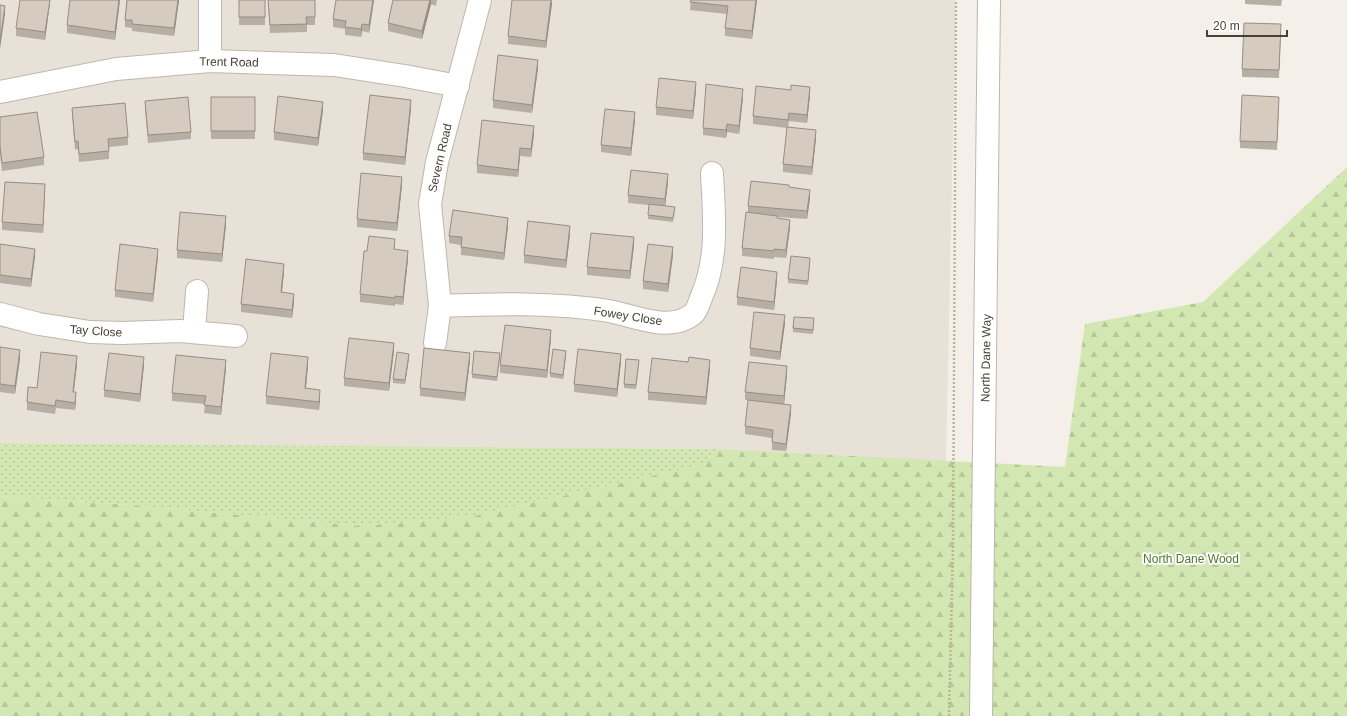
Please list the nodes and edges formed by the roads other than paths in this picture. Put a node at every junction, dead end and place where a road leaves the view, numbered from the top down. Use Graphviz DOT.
graph roads {
  1 [pos="210,0"];
  2 [pos="480,0"];
  3 [pos="990,0"];
  4 [pos="210,60"];
  5 [pos="458,86"];
  6 [pos="0,92"];
  7 [pos="712,173"];
  8 [pos="197,291"];
  9 [pos="440,306"];
  10 [pos="0,314"];
  11 [pos="194,331"];
  12 [pos="236,336"];
  13 [pos="434,343"];
  14 [pos="981,716"];
  1 -- 4 [label="street"];
  2 -- 5 [label="street, Severn Road"];
  3 -- 14 [label="street, North Dane Way"];
  4 -- 5 [label="street, Trent Road"];
  4 -- 6 [label="street, Trent Road"];
  5 -- 9 [label="street, Severn Road"];
  7 -- 9 [label="street, Fowey Close"];
  8 -- 11 [label="street"];
  9 -- 13 [label="street, Severn Road"];
  10 -- 11 [label="street, Tay Close"];
  11 -- 12 [label="street, Tay Close"];
}
